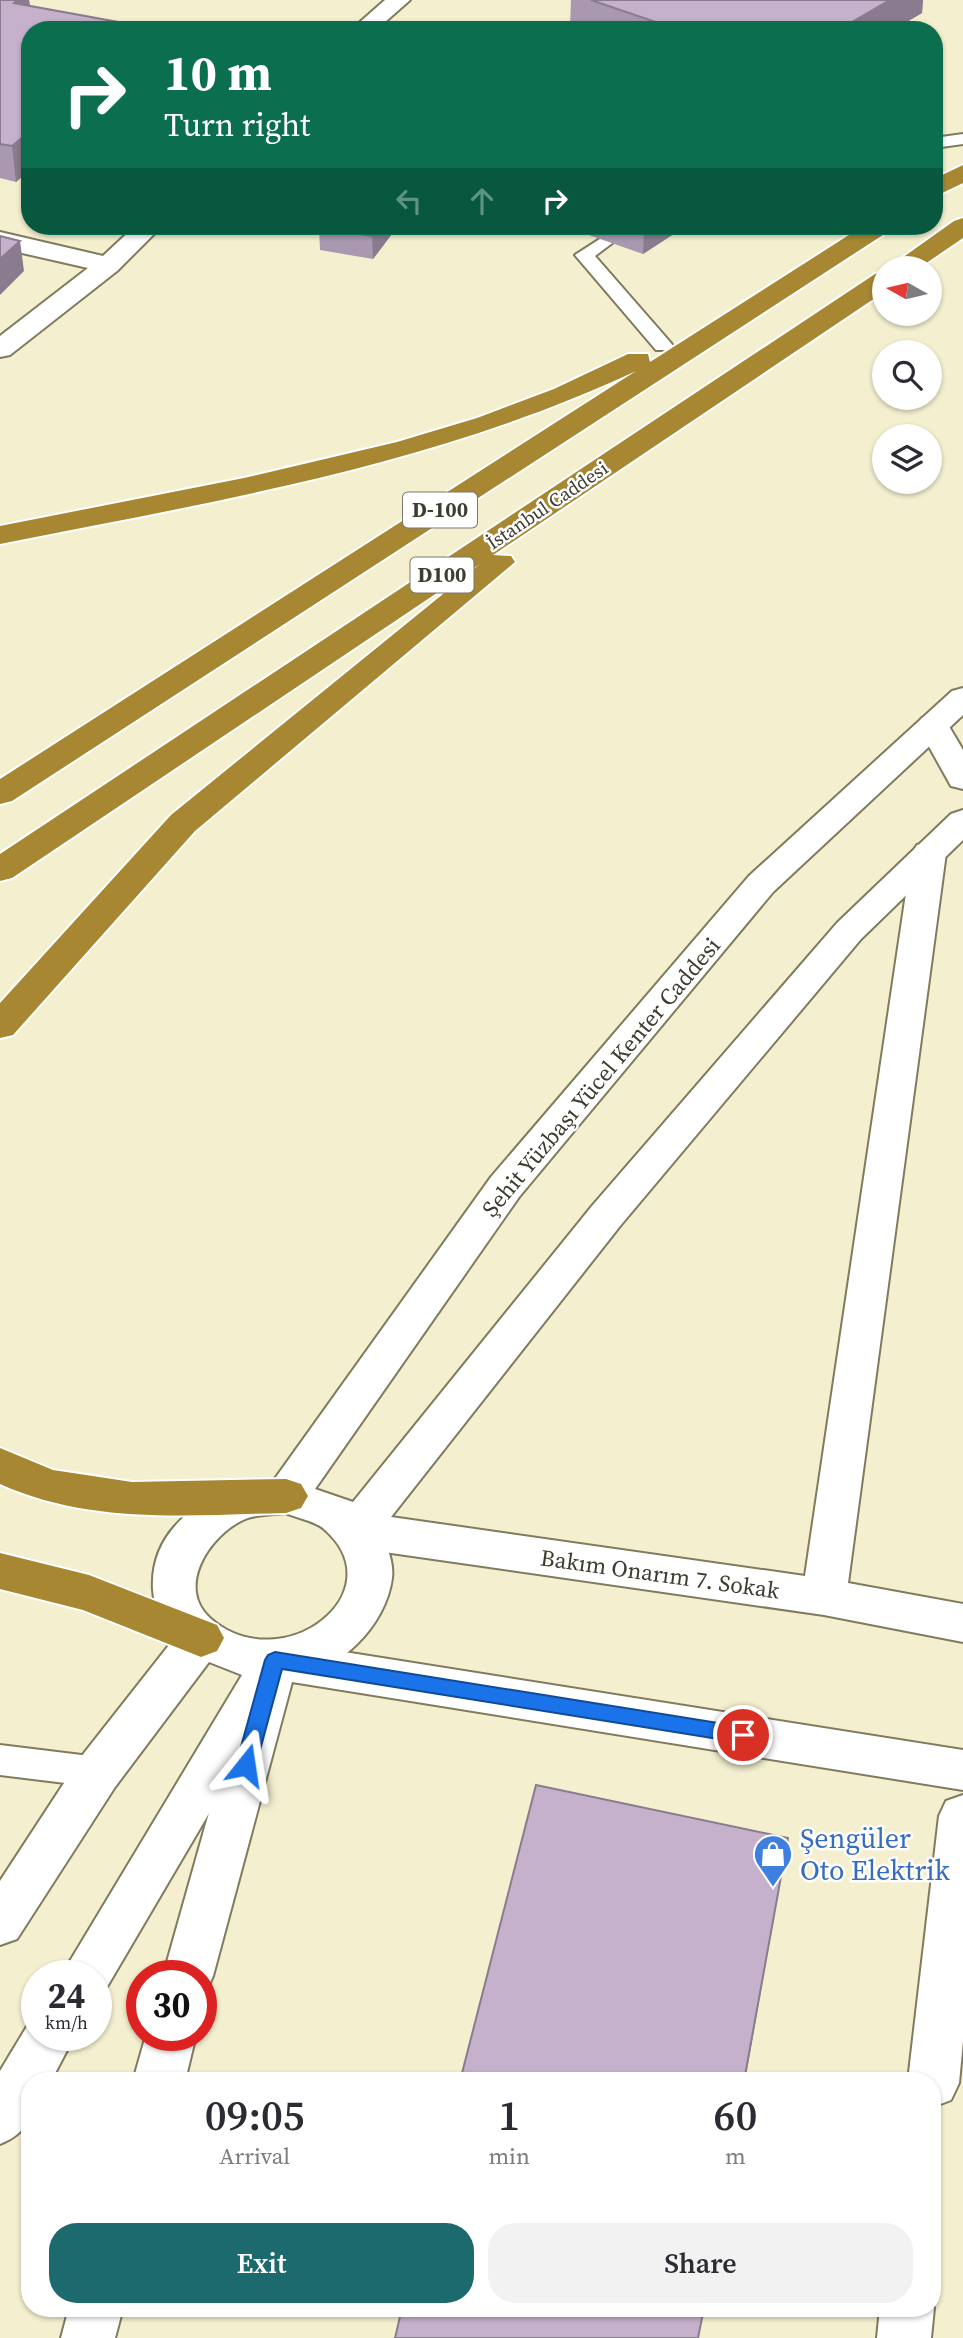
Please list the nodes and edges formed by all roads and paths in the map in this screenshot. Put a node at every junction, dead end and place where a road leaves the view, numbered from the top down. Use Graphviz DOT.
graph roads {
  1 [pos="399,0"];
  2 [pos="373,21"];
  3 [pos="963,139"];
  4 [pos="943,142"];
  5 [pos="963,172"];
  6 [pos="943,184"];
  7 [pos="963,226"];
  8 [pos="140,235"];
  9 [pos="858,235"];
  10 [pos="866,235"];
  11 [pos="0,240"];
  12 [pos="606,241"];
  13 [pos="919,256"];
  14 [pos="108,265"];
  15 [pos="872,288"];
  16 [pos="663,346"];
  17 [pos="0,349"];
  18 [pos="668,424"];
  19 [pos="0,535"];
  20 [pos="963,698"];
  21 [pos="948,727"];
  22 [pos="963,779"];
  23 [pos="0,794"];
  24 [pos="963,821"];
  25 [pos="929,853"];
  26 [pos="0,870"];
  27 [pos="0,1026"];
  28 [pos="0,1465"];
  29 [pos="286,1496"];
  30 [pos="356,1530"];
  31 [pos="0,1571"];
  32 [pos="824,1597"];
  33 [pos="963,1623"];
  34 [pos="201,1638"];
  35 [pos="275,1660"];
  36 [pos="0,1760"];
  37 [pos="963,1770"];
  38 [pos="98,1772"];
  39 [pos="963,1816"];
  40 [pos="0,1923"];
  41 [pos="96,1960"];
  42 [pos="192,1960"];
  43 [pos="40,2051"];
  44 [pos="167,2051"];
  45 [pos="28,2072"];
  46 [pos="161,2072"];
  47 [pos="934,2072"];
  48 [pos="21,2084"];
  49 [pos="0,2119"];
  50 [pos="94,2317"];
  51 [pos="906,2317"];
  52 [pos="88,2338"];
  53 [pos="904,2338"];
  1 -- 2 [label="street"];
  3 -- 4 [label="lane"];
  5 -- 6 [label="highway"];
  7 -- 13 [label="highway"];
  8 -- 14 [label="street"];
  9 -- 16 [label="highway"];
  10 -- 23 [label="highway, D-100"];
  11 -- 14 [label="street"];
  12 -- 16 [label="lane"];
  14 -- 17 [label="street"];
  15 -- 18 [label="highway, İstanbul Caddesi / D100"];
  16 -- 19 [label="highway"];
  18 -- 26 [label="highway, İstanbul Caddesi / D100"];
  18 -- 27 [label="highway"];
  20 -- 21 [label="street, Şehit Yüzbaşı Yücel Kenter Caddesi"];
  21 -- 22 [label="street"];
  21 -- 29 [label="street, Şehit Yüzbaşı Yücel Kenter Caddesi"];
  24 -- 25 [label="street"];
  25 -- 30 [label="street"];
  25 -- 32 [label="street"];
  28 -- 29 [label="highway"];
  29 -- 30 [label="street"];
  29 -- 34 [label="street"];
  30 -- 32 [label="street, Bakım Onarım 7. Sokak"];
  30 -- 35 [label="street"];
  31 -- 34 [label="highway"];
  32 -- 33 [label="street, Bakım Onarım 7. Sokak"];
  34 -- 35 [label="street"];
  34 -- 38 [label="street"];
  35 -- 37 [label="street"];
  35 -- 41 [label="street"];
  35 -- 42 [label="street"];
  36 -- 38 [label="lane"];
  38 -- 40 [label="street"];
  39 -- 47 [label="street"];
  43 -- 45 [label="street"];
  44 -- 46 [label="street"];
  48 -- 49 [label="street"];
  50 -- 52 [label="street"];
  51 -- 53 [label="street"];
}
